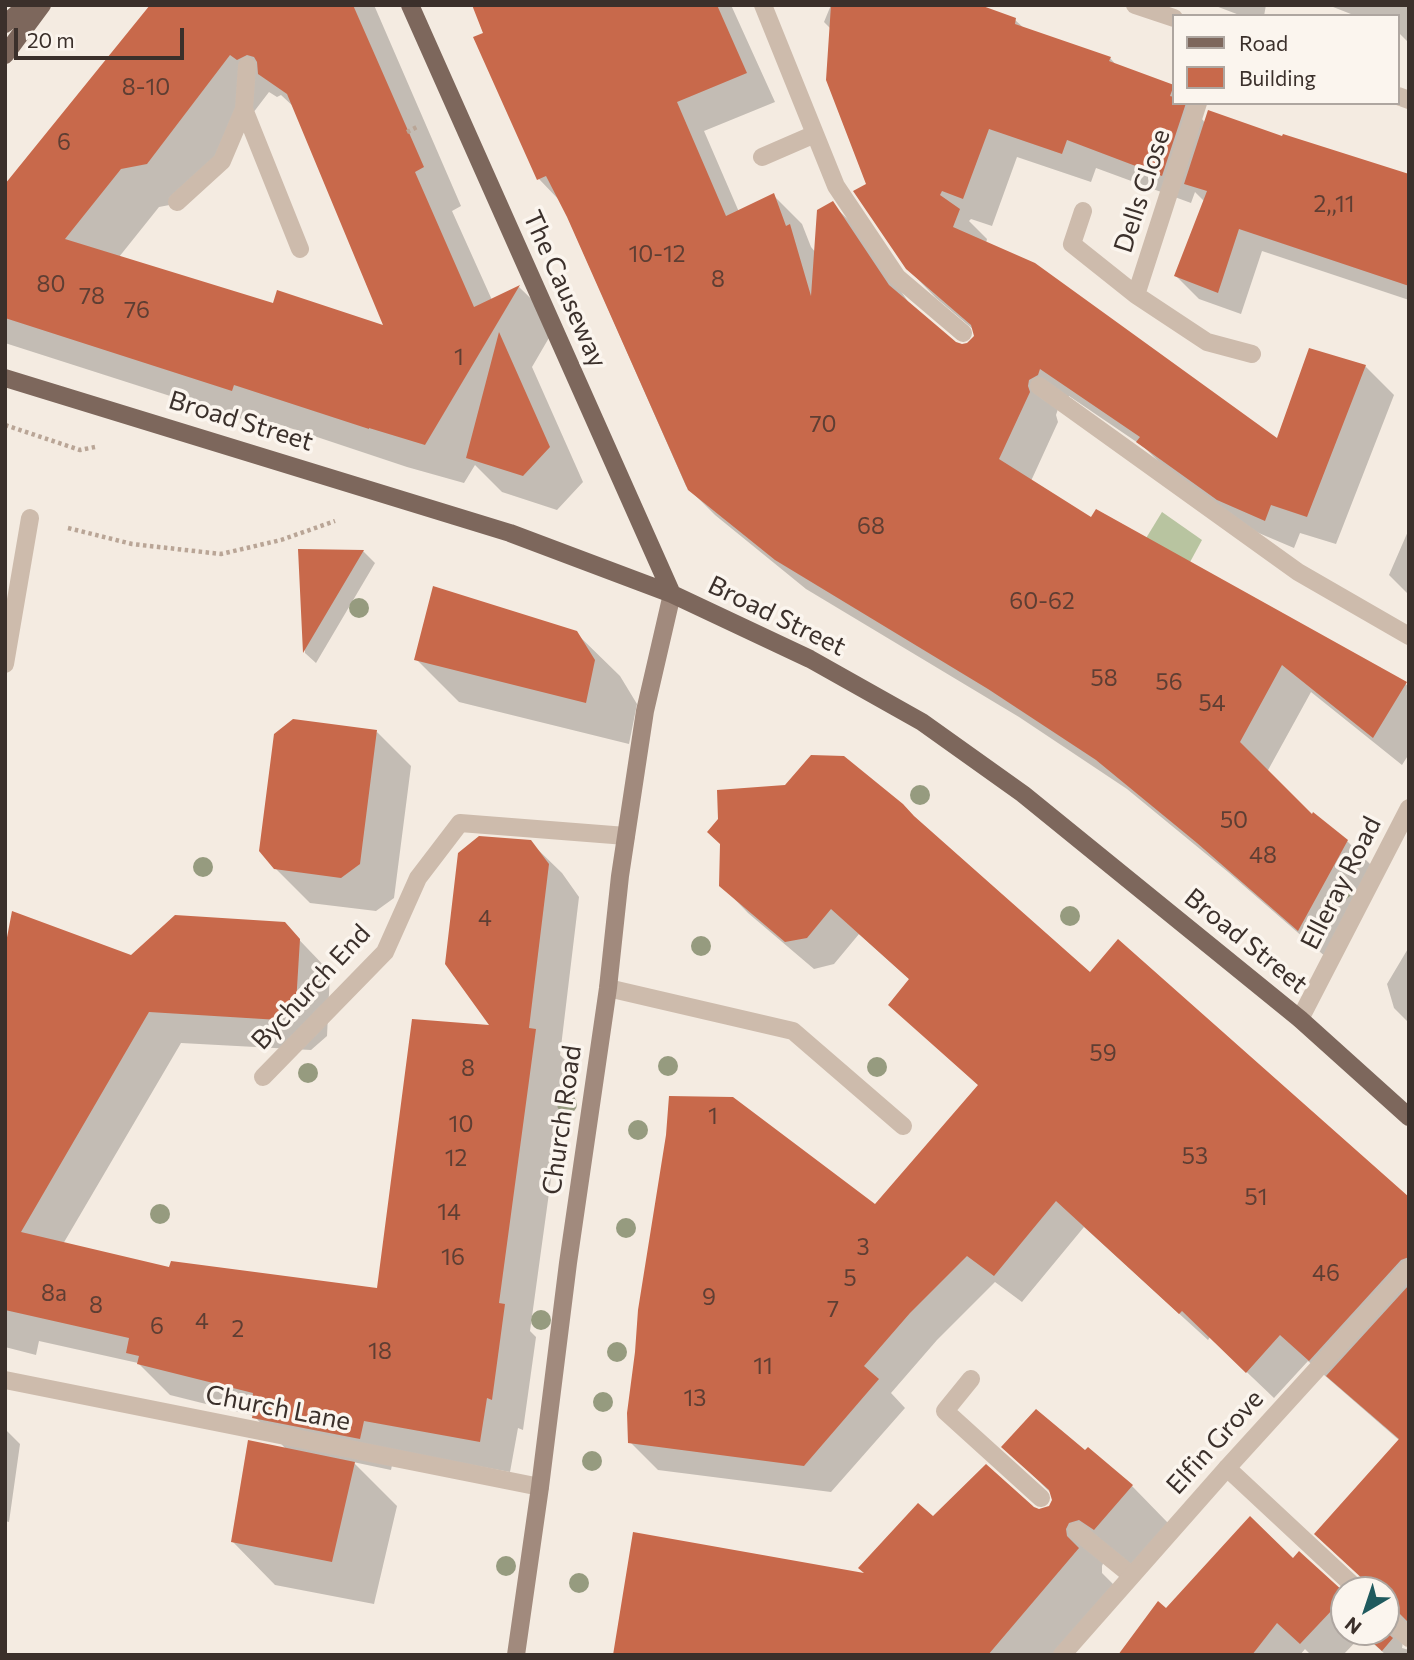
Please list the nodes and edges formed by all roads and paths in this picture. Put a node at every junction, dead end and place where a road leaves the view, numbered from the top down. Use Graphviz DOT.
graph roads {
  1 [pos="27,5"];
  2 [pos="42,5"];
  3 [pos="410,5"];
  4 [pos="763,5"];
  5 [pos="1135,5"];
  6 [pos="1172,17"];
  7 [pos="5,24"];
  8 [pos="5,55"];
  9 [pos="247,66"];
  10 [pos="1197,105"];
  11 [pos="244,109"];
  12 [pos="417,127"];
  13 [pos="407,132"];
  14 [pos="815,134"];
  15 [pos="762,157"];
  16 [pos="177,202"];
  17 [pos="1083,211"];
  18 [pos="300,249"];
  19 [pos="1136,295"];
  20 [pos="963,333"];
  21 [pos="1252,354"];
  22 [pos="5,378"];
  23 [pos="1039,386"];
  24 [pos="399,498"];
  25 [pos="30,518"];
  26 [pos="672,594"];
  27 [pos="1409,636"];
  28 [pos="5,664"];
  29 [pos="1409,808"];
  30 [pos="626,836"];
  31 [pos="608,988"];
  32 [pos="1300,1019"];
  33 [pos="264,1077"];
  34 [pos="1409,1117"];
  35 [pos="903,1126"];
  36 [pos="1409,1268"];
  37 [pos="971,1379"];
  38 [pos="5,1380"];
  39 [pos="1227,1468"];
  40 [pos="540,1487"];
  41 [pos="1041,1498"];
  42 [pos="1077,1531"];
  43 [pos="1131,1574"];
  44 [pos="1343,1576"];
  45 [pos="516,1655"];
  46 [pos="1062,1655"];
  1 -- 7 [label="main road"];
  2 -- 8 [label="main road"];
  3 -- 26 [label="main road, The Causeway"];
  4 -- 14 [label="street"];
  5 -- 6 [label="street"];
  9 -- 11 [label="street"];
  10 -- 19 [label="street, Dells Close"];
  11 -- 16 [label="street"];
  11 -- 18 [label="street"];
  12 -- 13 [label="path"];
  14 -- 15 [label="street"];
  14 -- 20 [label="street"];
  17 -- 19 [label="street, Dells Close"];
  19 -- 21 [label="street, Dells Close"];
  22 -- 24 [label="main road, Broad Street"];
  23 -- 27 [label="street"];
  24 -- 25 [label="path"];
  24 -- 26 [label="main road, Broad Street"];
  25 -- 28 [label="street"];
  26 -- 30 [label="main road, Church Road"];
  26 -- 32 [label="main road, Broad Street"];
  29 -- 32 [label="street, Elleray Road"];
  30 -- 31 [label="main road, Church Road"];
  30 -- 33 [label="street, Bychurch End"];
  31 -- 35 [label="street"];
  31 -- 40 [label="main road, Church Road"];
  32 -- 34 [label="main road, Broad Street"];
  36 -- 39 [label="street, Elfin Grove"];
  37 -- 41 [label="street"];
  38 -- 40 [label="street, Church Lane"];
  39 -- 43 [label="street, Elfin Grove"];
  39 -- 44 [label="street"];
  40 -- 45 [label="main road, Church Road"];
  42 -- 43 [label="street"];
  43 -- 46 [label="street, Elfin Grove"];
}
